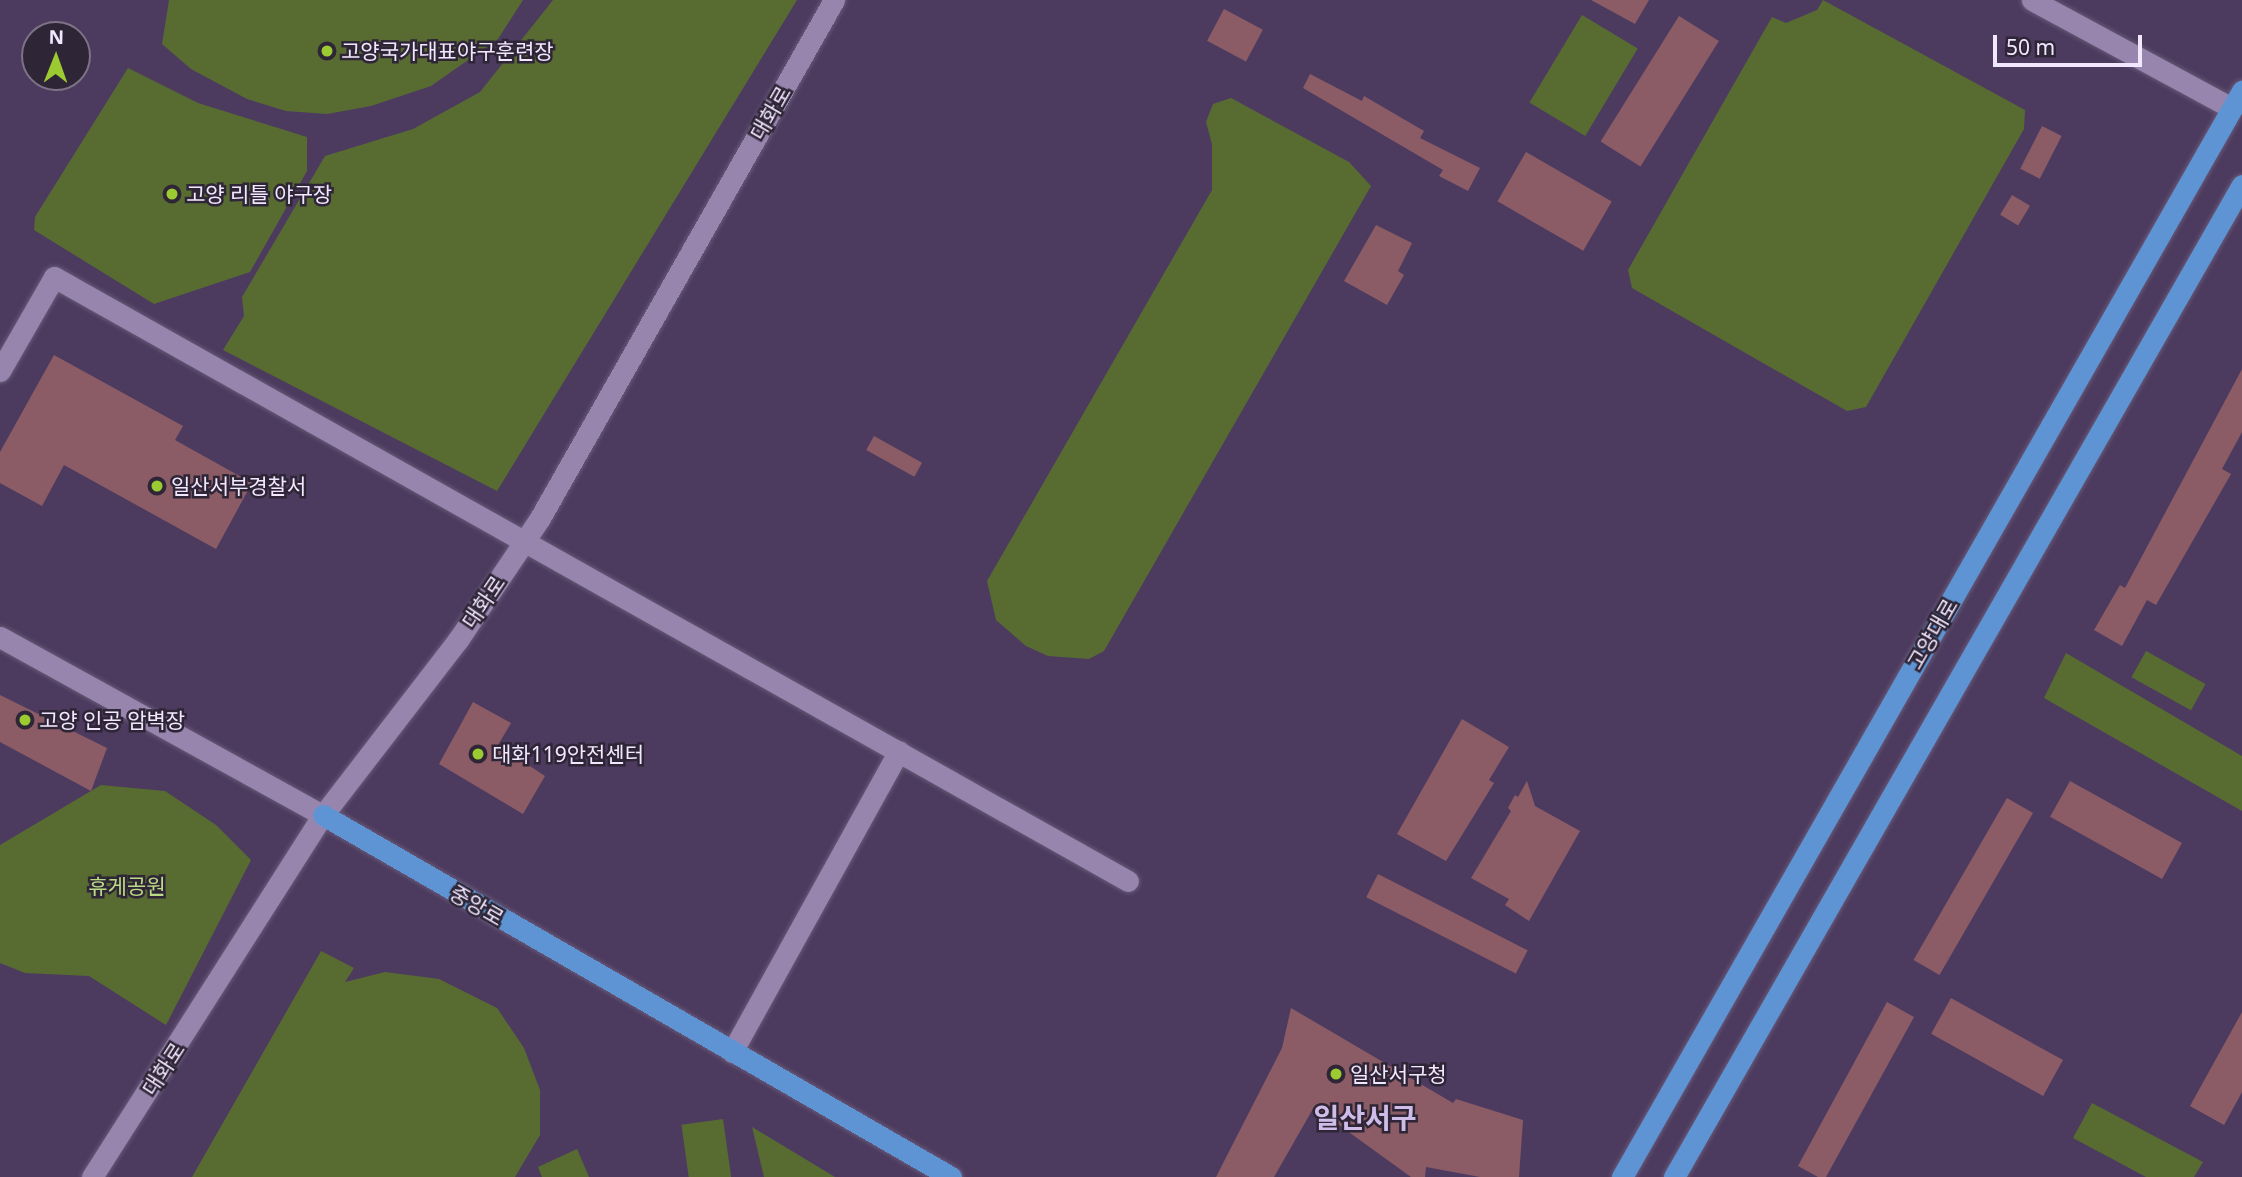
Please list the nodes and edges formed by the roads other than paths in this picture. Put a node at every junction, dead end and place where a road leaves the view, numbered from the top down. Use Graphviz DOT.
graph roads {
  1 [pos="834,0"];
  2 [pos="2032,0"];
  3 [pos="2239,104"];
  4 [pos="2242,185"];
  5 [pos="0,371"];
  6 [pos="525,542"];
  7 [pos="0,637"];
  8 [pos="899,751"];
  9 [pos="323,815"];
  10 [pos="1128,881"];
  11 [pos="732,1052"];
  12 [pos="92,1177"];
  13 [pos="951,1177"];
  14 [pos="1622,1177"];
  15 [pos="1674,1177"];
  1 -- 6 [label="street, 대화로"];
  2 -- 3 [label="street"];
  3 -- 14 [label="main road, 고양대로"];
  4 -- 15 [label="main road"];
  5 -- 6 [label="street"];
  6 -- 8 [label="street"];
  6 -- 9 [label="street, 대화로"];
  7 -- 9 [label="street, 중앙로"];
  8 -- 10 [label="street"];
  8 -- 11 [label="street"];
  9 -- 11 [label="main road, 중앙로"];
  9 -- 12 [label="street, 대화로"];
  11 -- 13 [label="main road, 중앙로"];
}
